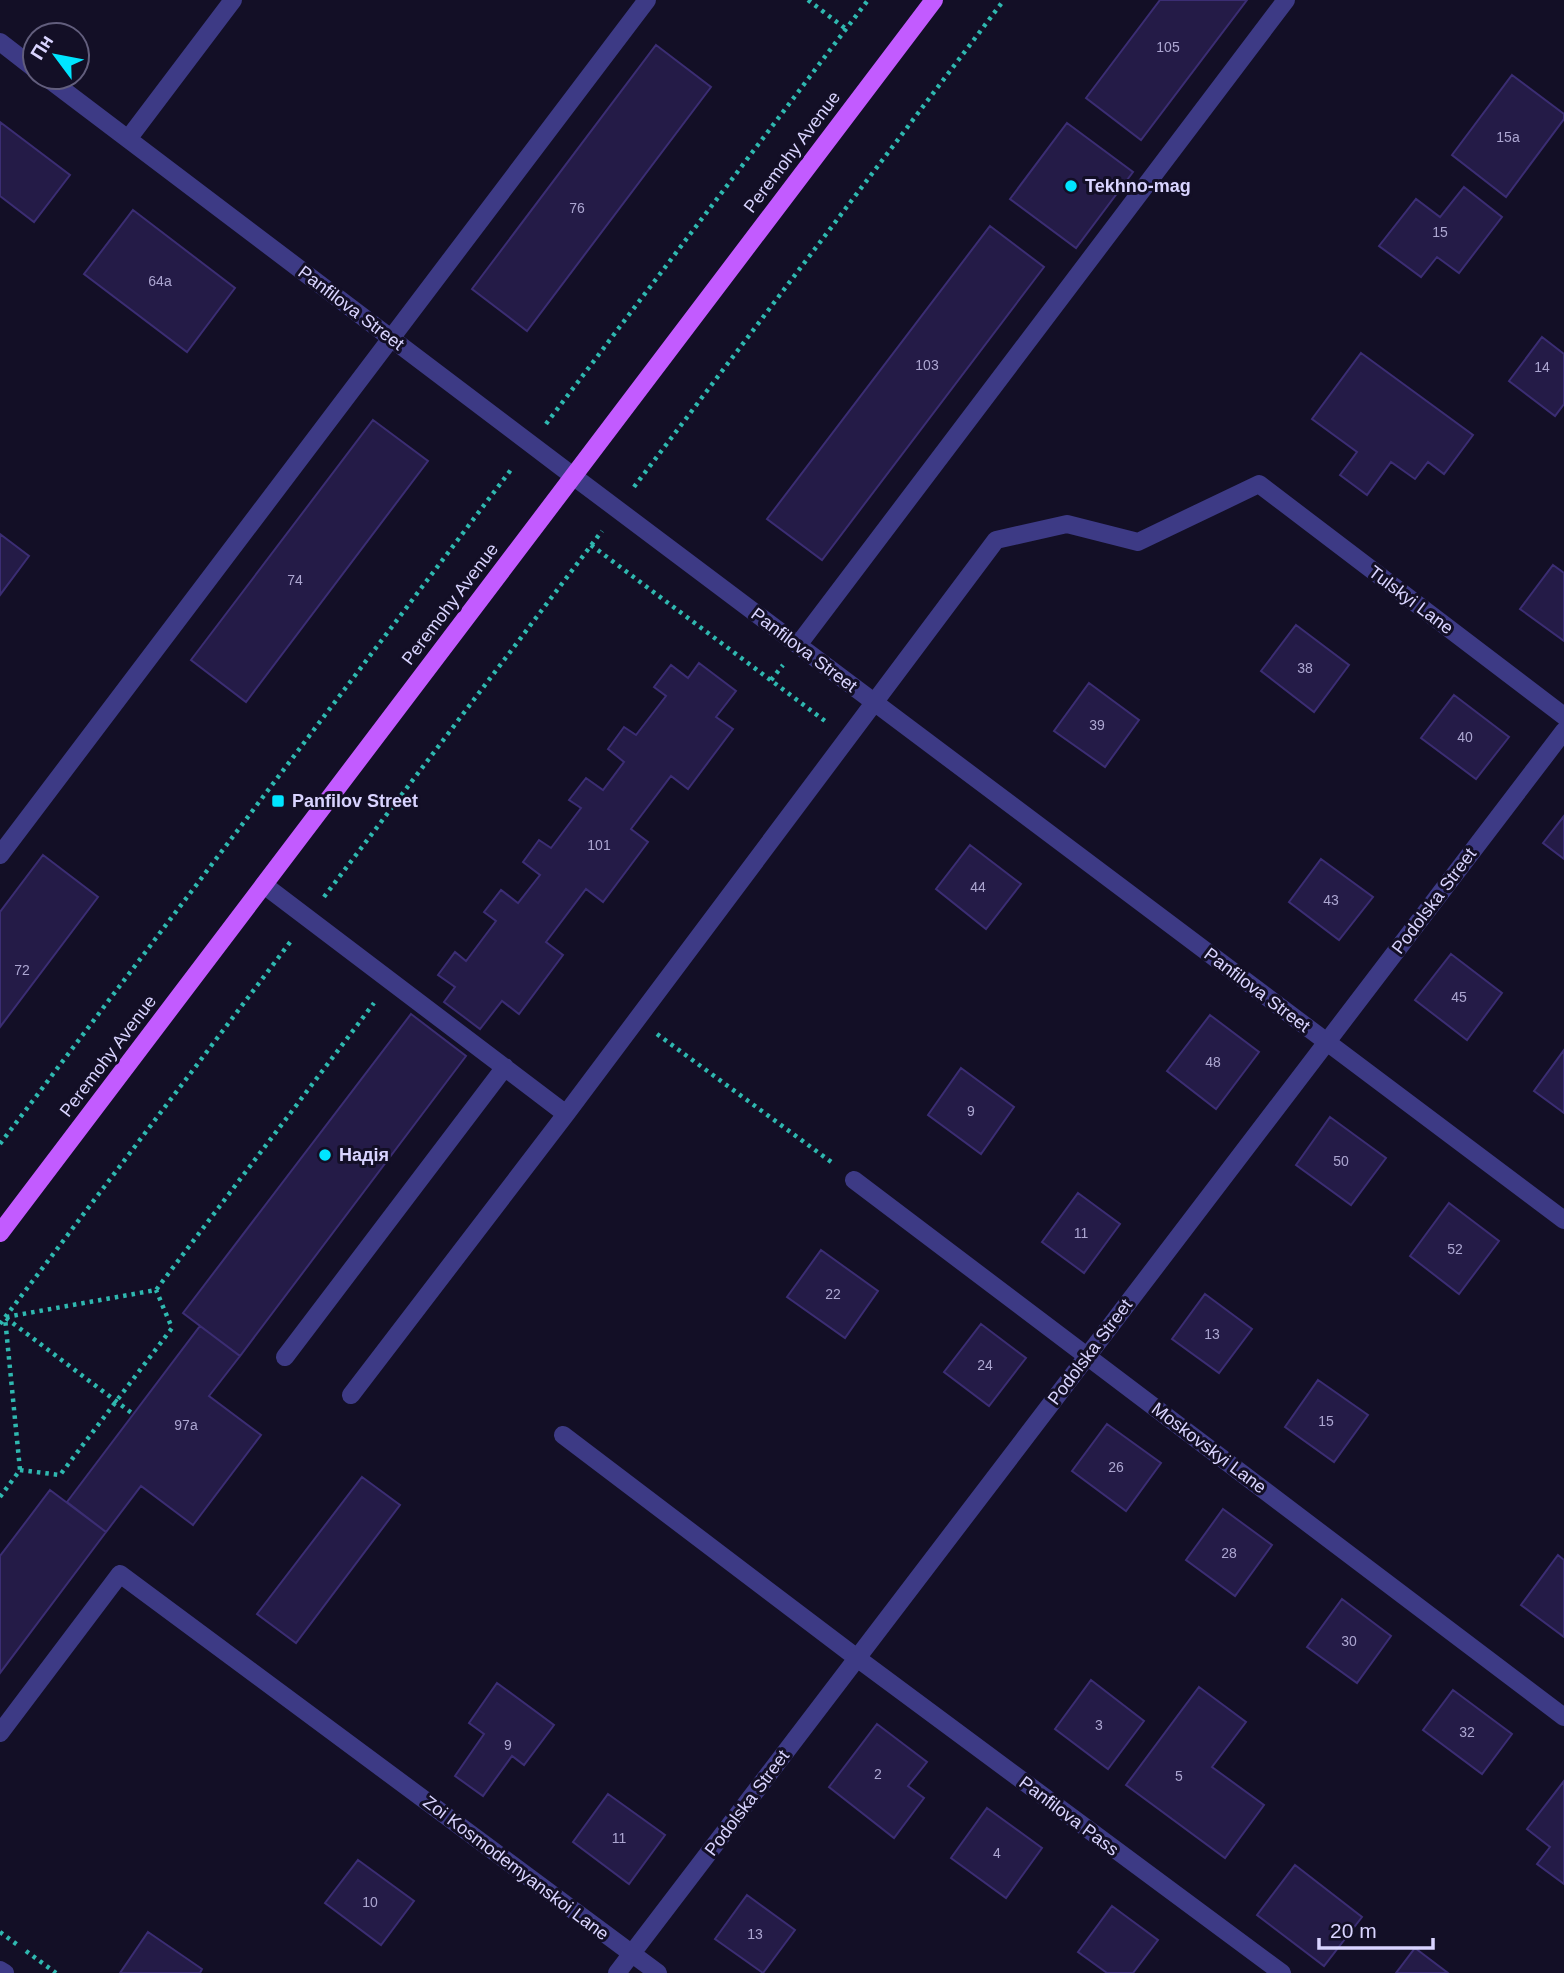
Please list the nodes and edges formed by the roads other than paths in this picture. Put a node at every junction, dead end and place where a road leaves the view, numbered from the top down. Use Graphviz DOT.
graph roads {
  1 [pos="233,0"];
  2 [pos="647,0"];
  3 [pos="934,0"];
  4 [pos="1286,0"];
  5 [pos="0,42"];
  6 [pos="21,58"];
  7 [pos="65,91"];
  8 [pos="128,139"];
  9 [pos="391,338"];
  10 [pos="573,476"];
  11 [pos="798,645"];
  12 [pos="874,702"];
  13 [pos="1564,716"];
  14 [pos="1564,731"];
  15 [pos="0,855"];
  16 [pos="264,885"];
  17 [pos="1326,1042"];
  18 [pos="505,1067"];
  19 [pos="566,1114"];
  20 [pos="855,1180"];
  21 [pos="1564,1220"];
  22 [pos="0,1233"];
  23 [pos="1087,1356"];
  24 [pos="285,1357"];
  25 [pos="351,1395"];
  26 [pos="563,1435"];
  27 [pos="857,1658"];
  28 [pos="1564,1717"];
  29 [pos="0,1733"];
  30 [pos="632,1954"];
  31 [pos="0,1970"];
  32 [pos="5,1973"];
  33 [pos="617,1973"];
  34 [pos="658,1973"];
  35 [pos="1282,1973"];
  1 -- 8 [label="street"];
  2 -- 9 [label="street"];
  3 -- 10 [label="main road, Peremohy Avenue"];
  4 -- 11 [label="street"];
  5 -- 6 [label="street"];
  7 -- 8 [label="street, Panfilova Street"];
  8 -- 9 [label="street, Panfilova Street"];
  9 -- 10 [label="street, Panfilova Street"];
  9 -- 15 [label="street"];
  10 -- 11 [label="street, Panfilova Street"];
  10 -- 16 [label="main road, Peremohy Avenue"];
  11 -- 12 [label="street, Panfilova Street"];
  12 -- 13 [label="street, Tulskyi Lane"];
  12 -- 17 [label="street, Panfilova Street"];
  12 -- 19 [label="street"];
  14 -- 17 [label="street, Podolska Street"];
  16 -- 18 [label="street"];
  16 -- 22 [label="main road, Peremohy Avenue"];
  17 -- 21 [label="street, Panfilova Street"];
  17 -- 23 [label="street, Podolska Street"];
  18 -- 19 [label="street"];
  18 -- 24 [label="street"];
  19 -- 25 [label="street"];
  20 -- 23 [label="street, Moskovskyi Lane"];
  23 -- 27 [label="street, Podolska Street"];
  23 -- 28 [label="street, Moskovskyi Lane"];
  26 -- 27 [label="street, Panfilova Pass"];
  27 -- 30 [label="street, Podolska Street"];
  27 -- 35 [label="street, Panfilova Pass"];
  29 -- 30 [label="street, Zoi Kosmodemyanskoi Lane"];
  30 -- 33 [label="street, Podolska Street"];
  30 -- 34 [label="street, Zoi Kosmodemyanskoi Lane"];
  31 -- 32 [label="street"];
}
